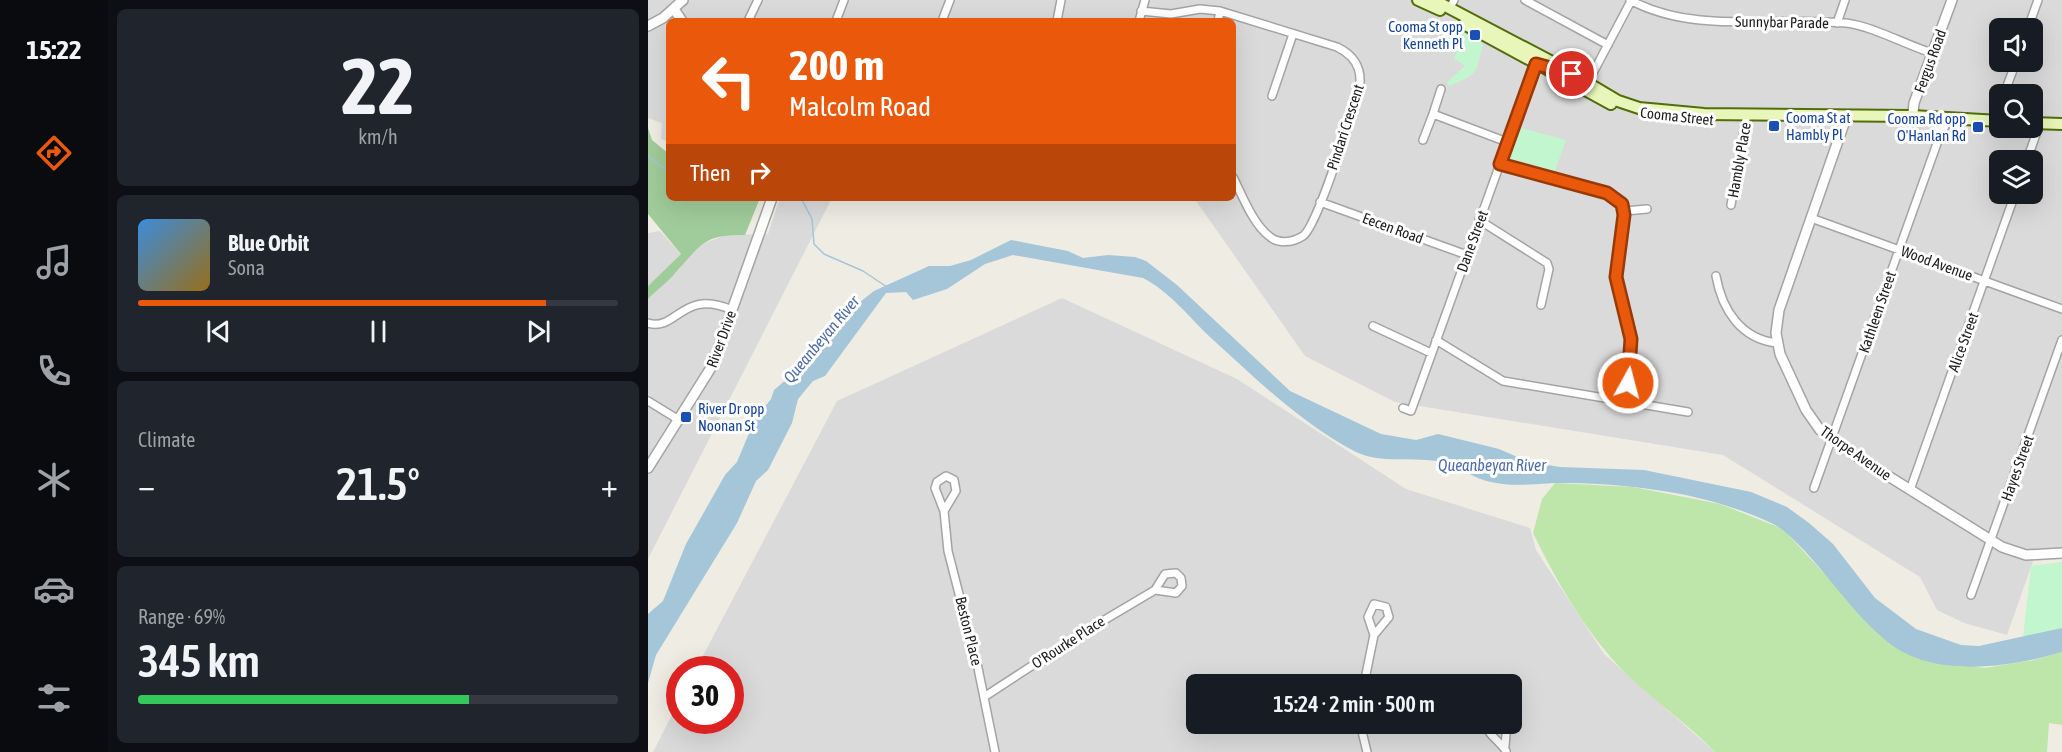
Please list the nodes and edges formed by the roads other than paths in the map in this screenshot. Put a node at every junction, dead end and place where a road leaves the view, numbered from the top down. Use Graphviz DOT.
graph roads {
  1 [pos="683,0"];
  2 [pos="758,0"];
  3 [pos="844,0"];
  4 [pos="950,0"];
  5 [pos="1061,0"];
  6 [pos="1144,0"];
  7 [pos="1418,0"];
  8 [pos="1434,0"];
  9 [pos="1525,0"];
  10 [pos="1630,0"];
  11 [pos="1845,0"];
  12 [pos="1952,0"];
  13 [pos="2038,0"];
  14 [pos="1450,8"];
  15 [pos="674,9"];
  16 [pos="1141,11"];
  17 [pos="1220,11"];
  18 [pos="680,18"];
  19 [pos="749,18"];
  20 [pos="838,18"];
  21 [pos="943,18"];
  22 [pos="1058,18"];
  23 [pos="1139,18"];
  24 [pos="1219,18"];
  25 [pos="2032,18"];
  26 [pos="1837,22"];
  27 [pos="648,26"];
  28 [pos="1293,34"];
  29 [pos="1510,40"];
  30 [pos="1608,45"];
  31 [pos="1932,53"];
  32 [pos="1536,64"];
  33 [pos="1572,74"];
  34 [pos="1586,86"];
  35 [pos="1441,89"];
  36 [pos="1272,96"];
  37 [pos="1433,114"];
  38 [pos="1746,118"];
  39 [pos="1846,118"];
  40 [pos="1912,120"];
  41 [pos="1963,121"];
  42 [pos="1989,121"];
  43 [pos="1942,123"];
  44 [pos="2043,123"];
  45 [pos="2062,124"];
  46 [pos="1423,140"];
  47 [pos="1508,142"];
  48 [pos="1500,164"];
  49 [pos="1236,182"];
  50 [pos="771,201"];
  51 [pos="1320,202"];
  52 [pos="2012,204"];
  53 [pos="1731,206"];
  54 [pos="1647,209"];
  55 [pos="1625,212"];
  56 [pos="1811,218"];
  57 [pos="1479,220"];
  58 [pos="1899,249"];
  59 [pos="1467,255"];
  60 [pos="1716,276"];
  61 [pos="1985,281"];
  62 [pos="1541,305"];
  63 [pos="2062,309"];
  64 [pos="732,310"];
  65 [pos="648,323"];
  66 [pos="1372,326"];
  67 [pos="1436,340"];
  68 [pos="2062,340"];
  69 [pos="1777,343"];
  70 [pos="1431,353"];
  71 [pos="648,401"];
  72 [pos="1626,402"];
  73 [pos="1403,408"];
  74 [pos="1688,412"];
  75 [pos="678,420"];
  76 [pos="1832,440"];
  77 [pos="648,468"];
  78 [pos="1814,488"];
  79 [pos="1910,490"];
  80 [pos="944,511"];
  81 [pos="1991,541"];
  82 [pos="2062,553"];
  83 [pos="1155,590"];
  84 [pos="1971,595"];
  85 [pos="1374,635"];
  86 [pos="1366,674"];
  87 [pos="984,698"];
  88 [pos="1363,734"];
  89 [pos="1491,734"];
  90 [pos="1502,734"];
  91 [pos="1507,734"];
  92 [pos="1506,751"];
  93 [pos="995,752"];
  94 [pos="1367,752"];
  1 -- 15 [label="street"];
  2 -- 19 [label="street"];
  3 -- 20 [label="street"];
  4 -- 21 [label="street"];
  5 -- 22 [label="street"];
  6 -- 16 [label="street"];
  7 -- 14 [label="main road, Cooma Street"];
  8 -- 14 [label="main road, Cooma Street"];
  9 -- 30 [label="street"];
  10 -- 26 [label="street, Sunnybar Parade"];
  10 -- 30 [label="street"];
  11 -- 26 [label="street"];
  12 -- 31 [label="street, Fergus Road"];
  13 -- 25 [label="street"];
  14 -- 29 [label="main road, Cooma Street"];
  14 -- 32 [label="main road, Cooma Street"];
  15 -- 18 [label="street"];
  15 -- 27 [label="street"];
  16 -- 17 [label="street, Pindari Crescent"];
  16 -- 23 [label="street"];
  17 -- 24 [label="street"];
  17 -- 28 [label="street, Pindari Crescent"];
  26 -- 31 [label="street, Sunnybar Parade"];
  28 -- 36 [label="street"];
  28 -- 51 [label="street, Pindari Crescent"];
  29 -- 32 [label="main road"];
  29 -- 33 [label="main road, Cooma Street"];
  30 -- 34 [label="street"];
  31 -- 40 [label="street, Fergus Road"];
  32 -- 33 [label="main road"];
  32 -- 34 [label="main road, Cooma Street"];
  32 -- 47 [label="street, Dane Street"];
  33 -- 34 [label="main road, Cooma Street"];
  34 -- 38 [label="main road, Cooma Street"];
  35 -- 37 [label="street"];
  37 -- 46 [label="street"];
  37 -- 47 [label="street"];
  38 -- 39 [label="main road, Cooma Street"];
  38 -- 53 [label="street, Hambly Place"];
  39 -- 40 [label="main road, Cooma Street"];
  39 -- 56 [label="street, Thorpe Avenue"];
  40 -- 41 [label="main road, Cooma Street"];
  40 -- 43 [label="main road, Cooma Street"];
  41 -- 42 [label="main road, Cooma Street"];
  41 -- 43 [label="main road, Cooma Street"];
  43 -- 58 [label="street, Kathleen Street"];
  44 -- 45 [label="main road"];
  47 -- 48 [label="street, Dane Street"];
  48 -- 55 [label="street"];
  48 -- 57 [label="street, Dane Street"];
  49 -- 51 [label="street, Pindari Crescent"];
  50 -- 64 [label="street, River Drive"];
  51 -- 59 [label="street, Eecen Road"];
  52 -- 61 [label="street, Alice Street"];
  54 -- 55 [label="street"];
  55 -- 72 [label="street"];
  56 -- 58 [label="street, Wood Avenue"];
  56 -- 69 [label="street, Thorpe Avenue"];
  57 -- 59 [label="street, Dane Street"];
  57 -- 62 [label="street"];
  58 -- 61 [label="street, Wood Avenue"];
  58 -- 76 [label="street, Kathleen Street"];
  59 -- 67 [label="street, Dane Street"];
  60 -- 69 [label="street"];
  61 -- 63 [label="street, Wood Avenue"];
  61 -- 79 [label="street, Alice Street"];
  64 -- 65 [label="street"];
  64 -- 75 [label="street, River Drive"];
  66 -- 70 [label="street"];
  67 -- 70 [label="street, Dane Street"];
  67 -- 72 [label="street"];
  68 -- 81 [label="street, Hayes Street"];
  69 -- 76 [label="street, Thorpe Avenue"];
  70 -- 73 [label="street, Dane Street"];
  71 -- 75 [label="street"];
  72 -- 74 [label="street"];
  75 -- 77 [label="street, River Drive"];
  76 -- 78 [label="street, Kathleen Street"];
  76 -- 79 [label="street, Thorpe Avenue"];
  79 -- 81 [label="street, Thorpe Avenue"];
  80 -- 80 [label="street, Beston Place"];
  80 -- 87 [label="street, Beston Place"];
  81 -- 82 [label="street, Thorpe Avenue"];
  81 -- 84 [label="street, Hayes Street"];
  83 -- 87 [label="street, O'Rourke Place"];
  85 -- 86 [label="street"];
  87 -- 93 [label="street, Beston Place"];
  88 -- 94 [label="street"];
  89 -- 90 [label="street"];
  89 -- 92 [label="street"];
  91 -- 92 [label="street"];
}
